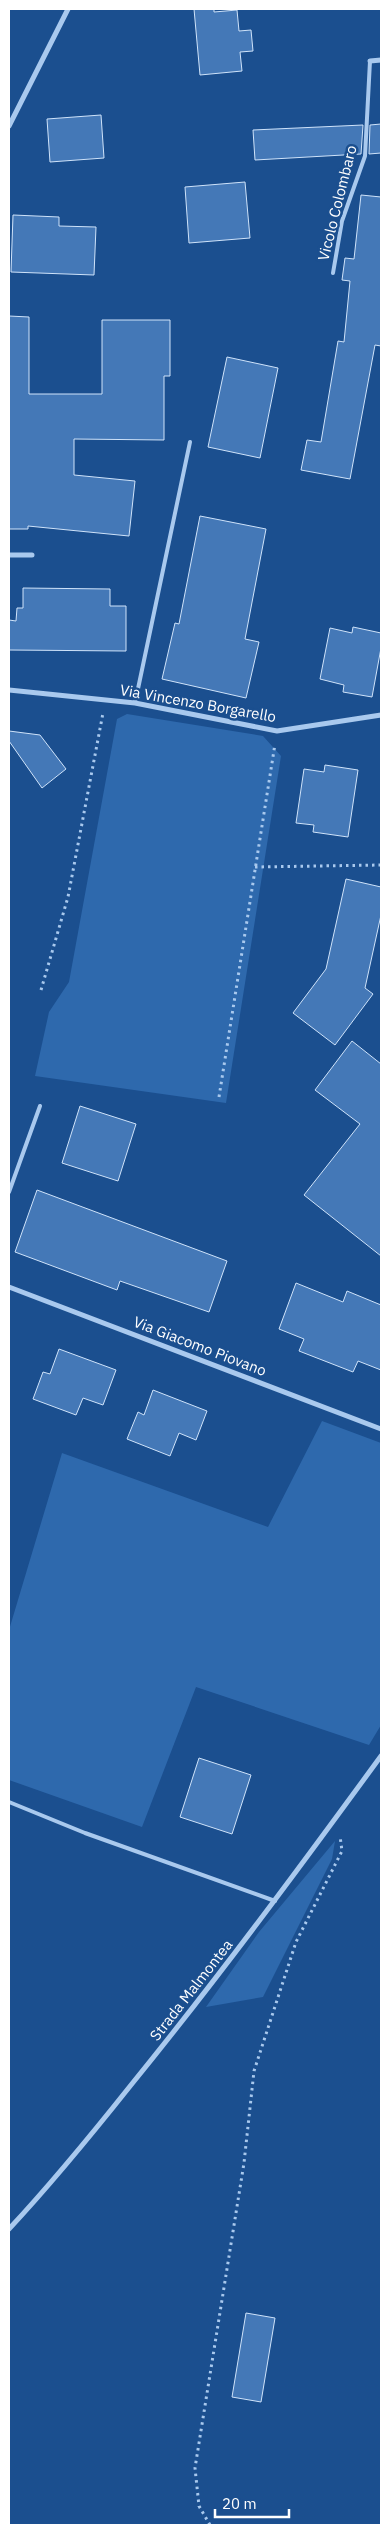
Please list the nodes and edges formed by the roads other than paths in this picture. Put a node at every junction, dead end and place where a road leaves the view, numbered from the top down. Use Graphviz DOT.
graph roads {
  1 [pos="68,9"];
  2 [pos="381,60"];
  3 [pos="370,61"];
  4 [pos="9,126"];
  5 [pos="333,272"];
  6 [pos="190,442"];
  7 [pos="9,555"];
  8 [pos="32,555"];
  9 [pos="9,690"];
  10 [pos="135,702"];
  11 [pos="381,715"];
  12 [pos="40,1106"];
  13 [pos="9,1192"];
  14 [pos="9,1287"];
  15 [pos="381,1430"];
  16 [pos="381,1756"];
  17 [pos="9,1802"];
  18 [pos="275,1901"];
  19 [pos="9,2229"];
  1 -- 4 [label="street"];
  2 -- 3 [label="street, Vicolo Colombaro"];
  3 -- 5 [label="lane, Vicolo Colombaro"];
  6 -- 10 [label="lane"];
  7 -- 8 [label="street"];
  9 -- 10 [label="street, Via Vincenzo Borgarello"];
  10 -- 11 [label="street, Via Vincenzo Borgarello"];
  12 -- 13 [label="lane"];
  14 -- 15 [label="street, Via Giacomo Piovano"];
  16 -- 18 [label="street, Strada Malmontea"];
  17 -- 18 [label="lane"];
  18 -- 19 [label="street, Strada Malmontea"];
}
